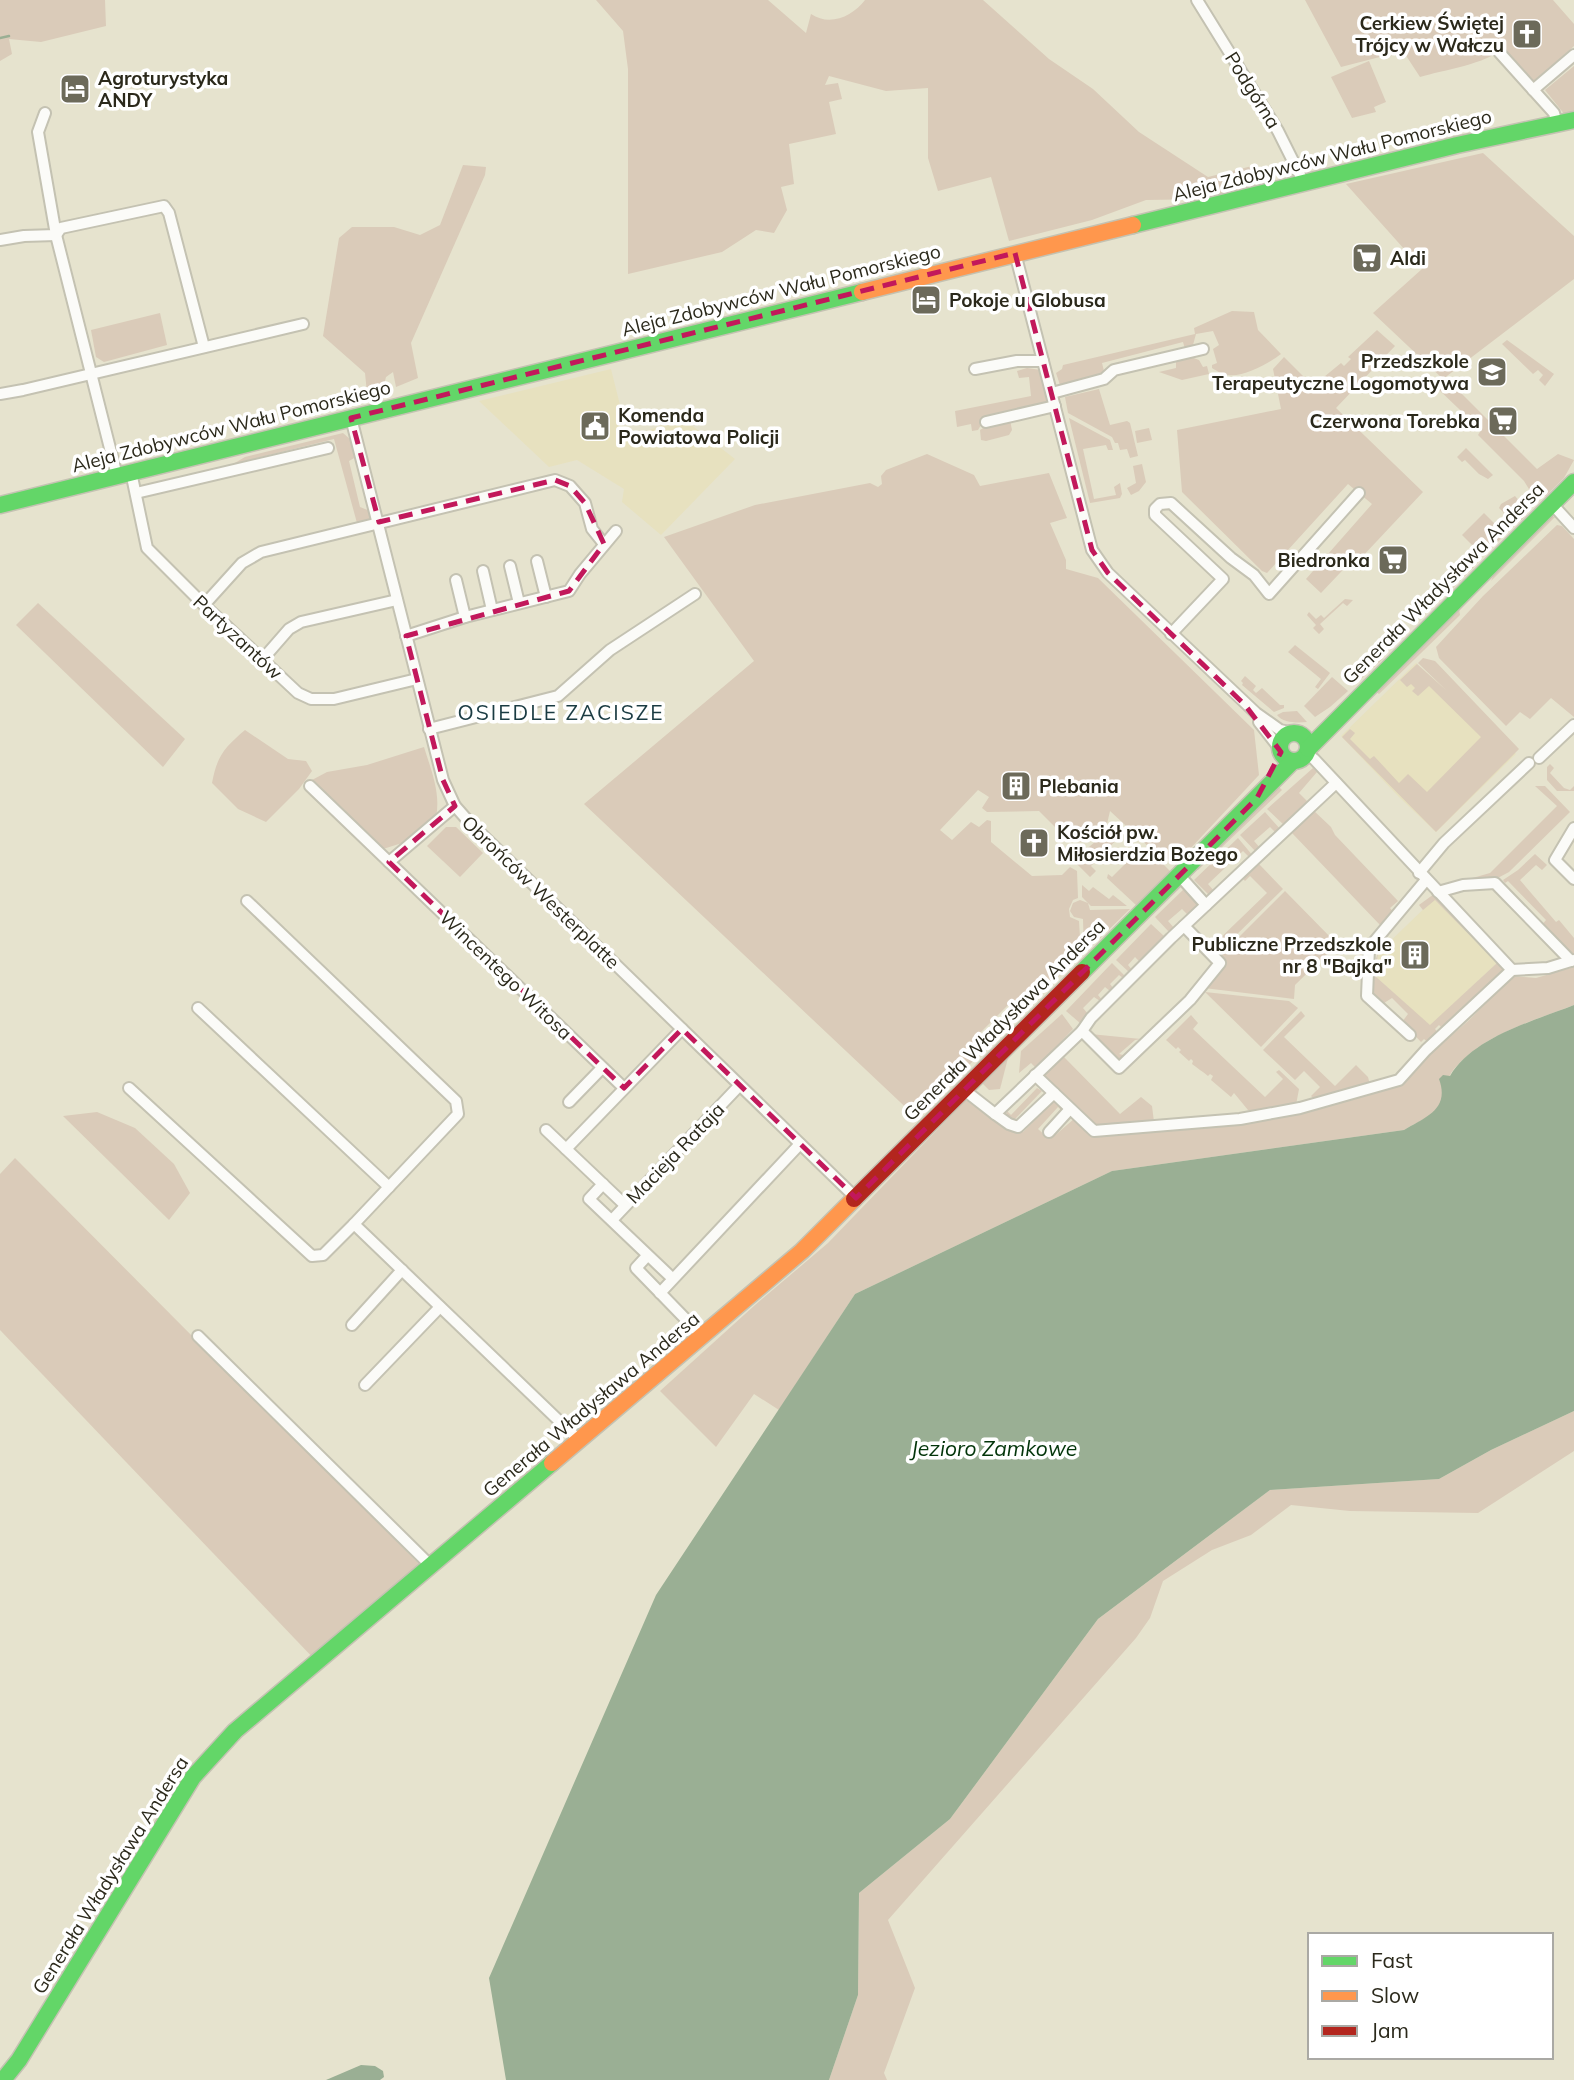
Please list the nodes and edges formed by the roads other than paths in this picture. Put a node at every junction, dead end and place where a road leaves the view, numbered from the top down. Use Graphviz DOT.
graph roads {
  1 [pos="1198,0"];
  2 [pos="1499,52"];
  3 [pos="1574,55"];
  4 [pos="1534,90"];
  5 [pos="45,113"];
  6 [pos="1574,120"];
  7 [pos="1557,124"];
  8 [pos="1304,183"];
  9 [pos="56,235"];
  10 [pos="0,240"];
  11 [pos="1015,253"];
  12 [pos="303,324"];
  13 [pos="204,347"];
  14 [pos="1203,349"];
  15 [pos="1043,361"];
  16 [pos="975,369"];
  17 [pos="90,375"];
  18 [pos="1052,393"];
  19 [pos="0,394"];
  20 [pos="1055,406"];
  21 [pos="351,418"];
  22 [pos="986,422"];
  23 [pos="328,448"];
  24 [pos="124,474"];
  25 [pos="1574,482"];
  26 [pos="135,493"];
  27 [pos="1359,493"];
  28 [pos="1552,505"];
  29 [pos="0,508"];
  30 [pos="0,516"];
  31 [pos="379,522"];
  32 [pos="1574,528"];
  33 [pos="616,531"];
  34 [pos="604,544"];
  35 [pos="537,561"];
  36 [pos="1238,564"];
  37 [pos="510,566"];
  38 [pos="483,572"];
  39 [pos="1223,579"];
  40 [pos="456,580"];
  41 [pos="695,594"];
  42 [pos="546,597"];
  43 [pos="397,600"];
  44 [pos="519,603"];
  45 [pos="204,605"];
  46 [pos="492,610"];
  47 [pos="465,617"];
  48 [pos="1171,634"];
  49 [pos="406,636"];
  50 [pos="262,660"];
  51 [pos="417,679"];
  52 [pos="1239,698"];
  53 [pos="1574,725"];
  54 [pos="429,729"];
  55 [pos="1295,748"];
  56 [pos="1336,783"];
  57 [pos="310,786"];
  58 [pos="456,806"];
  59 [pos="1574,828"];
  60 [pos="388,862"];
  61 [pos="1179,875"];
  62 [pos="1422,876"];
  63 [pos="1574,879"];
  64 [pos="1438,892"];
  65 [pos="247,901"];
  66 [pos="1206,905"];
  67 [pos="1184,926"];
  68 [pos="1573,960"];
  69 [pos="1512,970"];
  70 [pos="198,1008"];
  71 [pos="682,1028"];
  72 [pos="1082,1031"];
  73 [pos="1410,1035"];
  74 [pos="602,1068"];
  75 [pos="1035,1075"];
  76 [pos="740,1086"];
  77 [pos="129,1088"];
  78 [pos="624,1088"];
  79 [pos="963,1089"];
  80 [pos="1054,1093"];
  81 [pos="569,1102"];
  82 [pos="1070,1109"];
  83 [pos="995,1114"];
  84 [pos="546,1130"];
  85 [pos="1049,1132"];
  86 [pos="800,1144"];
  87 [pos="566,1149"];
  88 [pos="603,1184"];
  89 [pos="389,1187"];
  90 [pos="856,1198"];
  91 [pos="625,1205"];
  92 [pos="611,1220"];
  93 [pos="354,1224"];
  94 [pos="647,1256"];
  95 [pos="402,1270"];
  96 [pos="672,1278"];
  97 [pos="660,1293"];
  98 [pos="440,1307"];
  99 [pos="352,1325"];
  100 [pos="198,1336"];
  101 [pos="703,1337"];
  102 [pos="365,1385"];
  103 [pos="579,1441"];
  104 [pos="431,1566"];
  105 [pos="3,2080"];
  1 -- 8 [label="street, Podgórna"];
  2 -- 4 [label="street"];
  3 -- 4 [label="street"];
  4 -- 7 [label="street"];
  5 -- 9 [label="street, Partyzantów"];
  6 -- 7 [label="main road, Aleja Zdobywców Wału Pomorskiego"];
  7 -- 8 [label="main road, Aleja Zdobywców Wału Pomorskiego"];
  8 -- 11 [label="main road, Aleja Zdobywców Wału Pomorskiego"];
  9 -- 10 [label="street"];
  9 -- 13 [label="street"];
  9 -- 17 [label="street, Partyzantów"];
  11 -- 15 [label="street"];
  11 -- 21 [label="main road, Aleja Zdobywców Wału Pomorskiego"];
  12 -- 13 [label="street"];
  13 -- 17 [label="street"];
  14 -- 18 [label="street"];
  15 -- 16 [label="street"];
  15 -- 18 [label="street"];
  17 -- 19 [label="street"];
  17 -- 24 [label="street, Partyzantów"];
  18 -- 20 [label="street"];
  20 -- 22 [label="street"];
  20 -- 48 [label="street"];
  21 -- 24 [label="main road, Aleja Zdobywców Wału Pomorskiego"];
  21 -- 31 [label="street, Obrońców Westerplatte"];
  23 -- 26 [label="street"];
  24 -- 26 [label="street, Partyzantów"];
  24 -- 29 [label="main road, Aleja Zdobywców Wału Pomorskiego"];
  25 -- 28 [label="main road, Generała Władysława Andersa"];
  26 -- 45 [label="street, Partyzantów"];
  27 -- 36 [label="street"];
  28 -- 32 [label="street"];
  28 -- 55 [label="main road, Generała Władysława Andersa"];
  29 -- 30 [label="street"];
  31 -- 34 [label="street"];
  31 -- 43 [label="street, Obrońców Westerplatte"];
  31 -- 45 [label="street"];
  33 -- 34 [label="street"];
  34 -- 42 [label="street"];
  35 -- 42 [label="street"];
  36 -- 39 [label="street"];
  36 -- 39 [label="street"];
  37 -- 44 [label="street"];
  38 -- 46 [label="street"];
  39 -- 48 [label="street"];
  40 -- 47 [label="street"];
  41 -- 54 [label="street"];
  42 -- 44 [label="street"];
  43 -- 49 [label="street, Obrońców Westerplatte"];
  43 -- 50 [label="street"];
  44 -- 46 [label="street"];
  45 -- 50 [label="street, Partyzantów"];
  46 -- 47 [label="street"];
  47 -- 49 [label="street"];
  48 -- 52 [label="street"];
  49 -- 51 [label="street, Obrońców Westerplatte"];
  50 -- 51 [label="street, Partyzantów"];
  51 -- 54 [label="street, Obrońców Westerplatte"];
  52 -- 55 [label="street"];
  52 -- 55 [label="street"];
  53 -- 62 [label="street"];
  54 -- 58 [label="street, Obrońców Westerplatte"];
  55 -- 56 [label="street"];
  55 -- 61 [label="main road, Generała Władysława Andersa"];
  56 -- 62 [label="street"];
  56 -- 66 [label="street"];
  57 -- 60 [label="street, Wincentego Witosa"];
  58 -- 60 [label="street"];
  58 -- 71 [label="street, Obrońców Westerplatte"];
  59 -- 63 [label="street"];
  60 -- 74 [label="street, Wincentego Witosa"];
  61 -- 66 [label="street"];
  61 -- 79 [label="main road, Generała Władysława Andersa"];
  62 -- 64 [label="street"];
  62 -- 73 [label="street"];
  64 -- 68 [label="street"];
  64 -- 69 [label="street"];
  65 -- 89 [label="street"];
  66 -- 67 [label="street"];
  67 -- 72 [label="street"];
  67 -- 72 [label="street"];
  68 -- 69 [label="street"];
  69 -- 82 [label="street"];
  70 -- 89 [label="street"];
  71 -- 76 [label="street, Obrońców Westerplatte"];
  71 -- 78 [label="street"];
  72 -- 75 [label="street"];
  74 -- 78 [label="street, Wincentego Witosa"];
  74 -- 81 [label="street"];
  75 -- 80 [label="street"];
  75 -- 83 [label="street"];
  76 -- 86 [label="street, Obrońców Westerplatte"];
  76 -- 91 [label="street, Macieja Rataja"];
  77 -- 93 [label="street"];
  78 -- 87 [label="street"];
  79 -- 83 [label="street"];
  79 -- 90 [label="main road, Generała Władysława Andersa"];
  80 -- 82 [label="street"];
  80 -- 83 [label="street"];
  82 -- 85 [label="street"];
  84 -- 87 [label="street"];
  86 -- 90 [label="street, Obrońców Westerplatte"];
  86 -- 96 [label="street"];
  87 -- 88 [label="street"];
  88 -- 91 [label="street"];
  88 -- 92 [label="street"];
  89 -- 93 [label="street"];
  90 -- 101 [label="main road, Generała Władysława Andersa"];
  91 -- 92 [label="street, Macieja Rataja"];
  92 -- 94 [label="street"];
  93 -- 95 [label="street"];
  94 -- 96 [label="street"];
  94 -- 97 [label="street"];
  95 -- 98 [label="street"];
  95 -- 99 [label="street"];
  96 -- 97 [label="street"];
  97 -- 101 [label="street"];
  98 -- 102 [label="street"];
  98 -- 103 [label="street"];
  100 -- 104 [label="street"];
  101 -- 103 [label="main road, Generała Władysława Andersa"];
  103 -- 104 [label="main road, Generała Władysława Andersa"];
  104 -- 105 [label="main road, Generała Władysława Andersa"];
}
